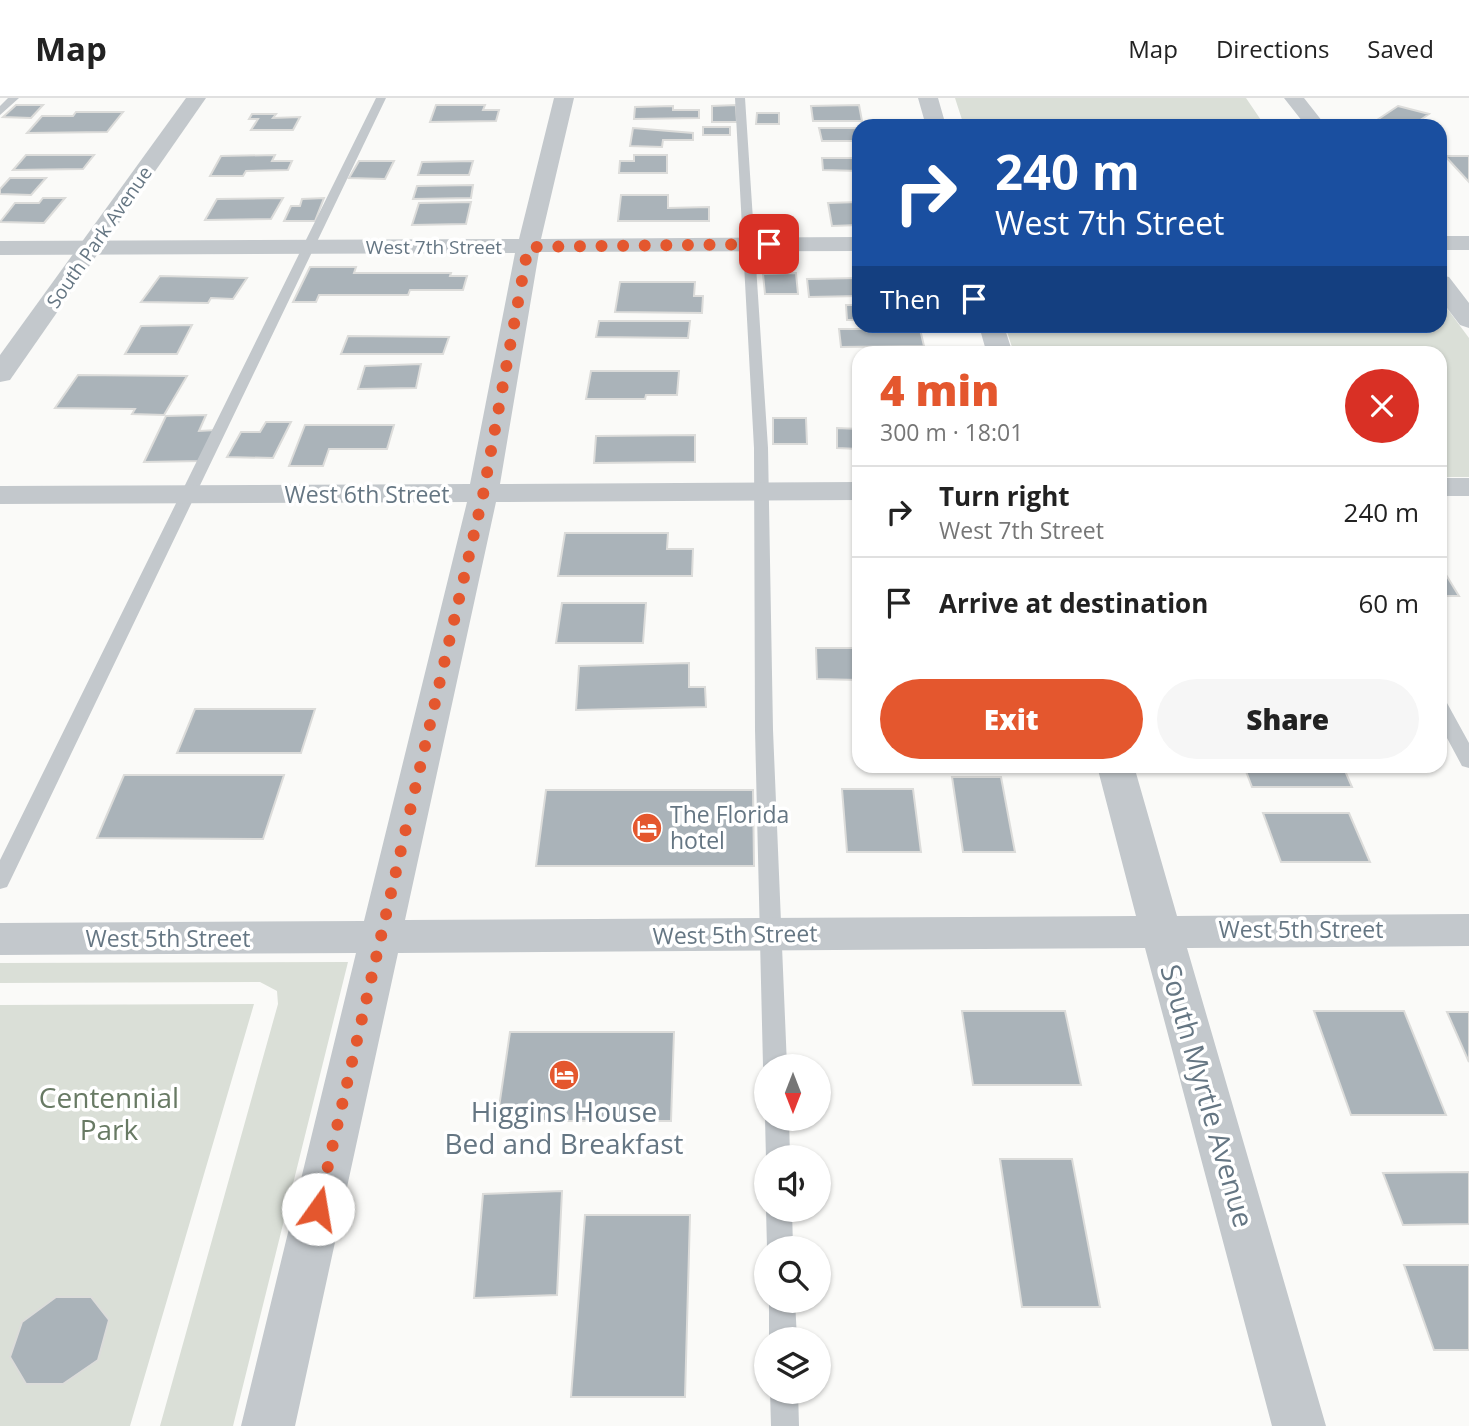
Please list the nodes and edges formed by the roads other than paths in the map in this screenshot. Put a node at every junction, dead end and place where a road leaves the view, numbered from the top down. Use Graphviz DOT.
graph roads {
  1 [pos="14,98"];
  2 [pos="197,98"];
  3 [pos="382,98"];
  4 [pos="564,98"];
  5 [pos="740,98"];
  6 [pos="928,98"];
  7 [pos="1294,98"];
  8 [pos="0,112"];
  9 [pos="934,119"];
  10 [pos="1311,119"];
  11 [pos="1447,243"];
  12 [pos="1469,243"];
  13 [pos="852,244"];
  14 [pos="747,245"];
  15 [pos="528,247"];
  16 [pos="0,248"];
  17 [pos="92,248"];
  18 [pos="308,248"];
  19 [pos="1447,291"];
  20 [pos="1469,320"];
  21 [pos="0,374"];
  22 [pos="1447,487"];
  23 [pos="1469,487"];
  24 [pos="852,491"];
  25 [pos="760,492"];
  26 [pos="0,495"];
  27 [pos="483,495"];
  28 [pos="190,496"];
  29 [pos="1447,720"];
  30 [pos="1469,761"];
  31 [pos="1117,773"];
  32 [pos="0,881"];
  33 [pos="1469,930"];
  34 [pos="1160,931"];
  35 [pos="772,934"];
  36 [pos="380,938"];
  37 [pos="0,939"];
  38 [pos="775,1054"];
  39 [pos="784,1404"];
  40 [pos="268,1426"];
  41 [pos="785,1426"];
  42 [pos="1299,1426"];
  1 -- 8 [label="lane"];
  2 -- 17 [label="street, South Park Avenue"];
  3 -- 18 [label="lane"];
  4 -- 15 [label="street"];
  5 -- 14 [label="lane"];
  6 -- 9 [label="street"];
  7 -- 10 [label="street"];
  11 -- 12 [label="street"];
  13 -- 14 [label="street, West 7th Street"];
  14 -- 15 [label="street, West 7th Street"];
  14 -- 25 [label="lane"];
  15 -- 18 [label="street, West 7th Street"];
  15 -- 27 [label="street"];
  16 -- 17 [label="street, West 7th Street"];
  17 -- 18 [label="street, West 7th Street"];
  17 -- 21 [label="street, South Park Avenue"];
  18 -- 28 [label="lane"];
  19 -- 20 [label="street"];
  22 -- 23 [label="street"];
  24 -- 25 [label="street, West 6th Street"];
  25 -- 27 [label="street, West 6th Street"];
  25 -- 35 [label="lane"];
  26 -- 28 [label="street, West 6th Street"];
  27 -- 28 [label="street, West 6th Street"];
  27 -- 36 [label="street"];
  28 -- 32 [label="lane"];
  29 -- 30 [label="lane"];
  31 -- 34 [label="street, South Myrtle Avenue"];
  33 -- 34 [label="street, West 5th Street"];
  34 -- 35 [label="street, West 5th Street"];
  34 -- 42 [label="street, South Myrtle Avenue"];
  35 -- 36 [label="street, West 5th Street"];
  35 -- 38 [label="lane"];
  36 -- 37 [label="street, West 5th Street"];
  36 -- 40 [label="street"];
  39 -- 41 [label="lane"];
}
